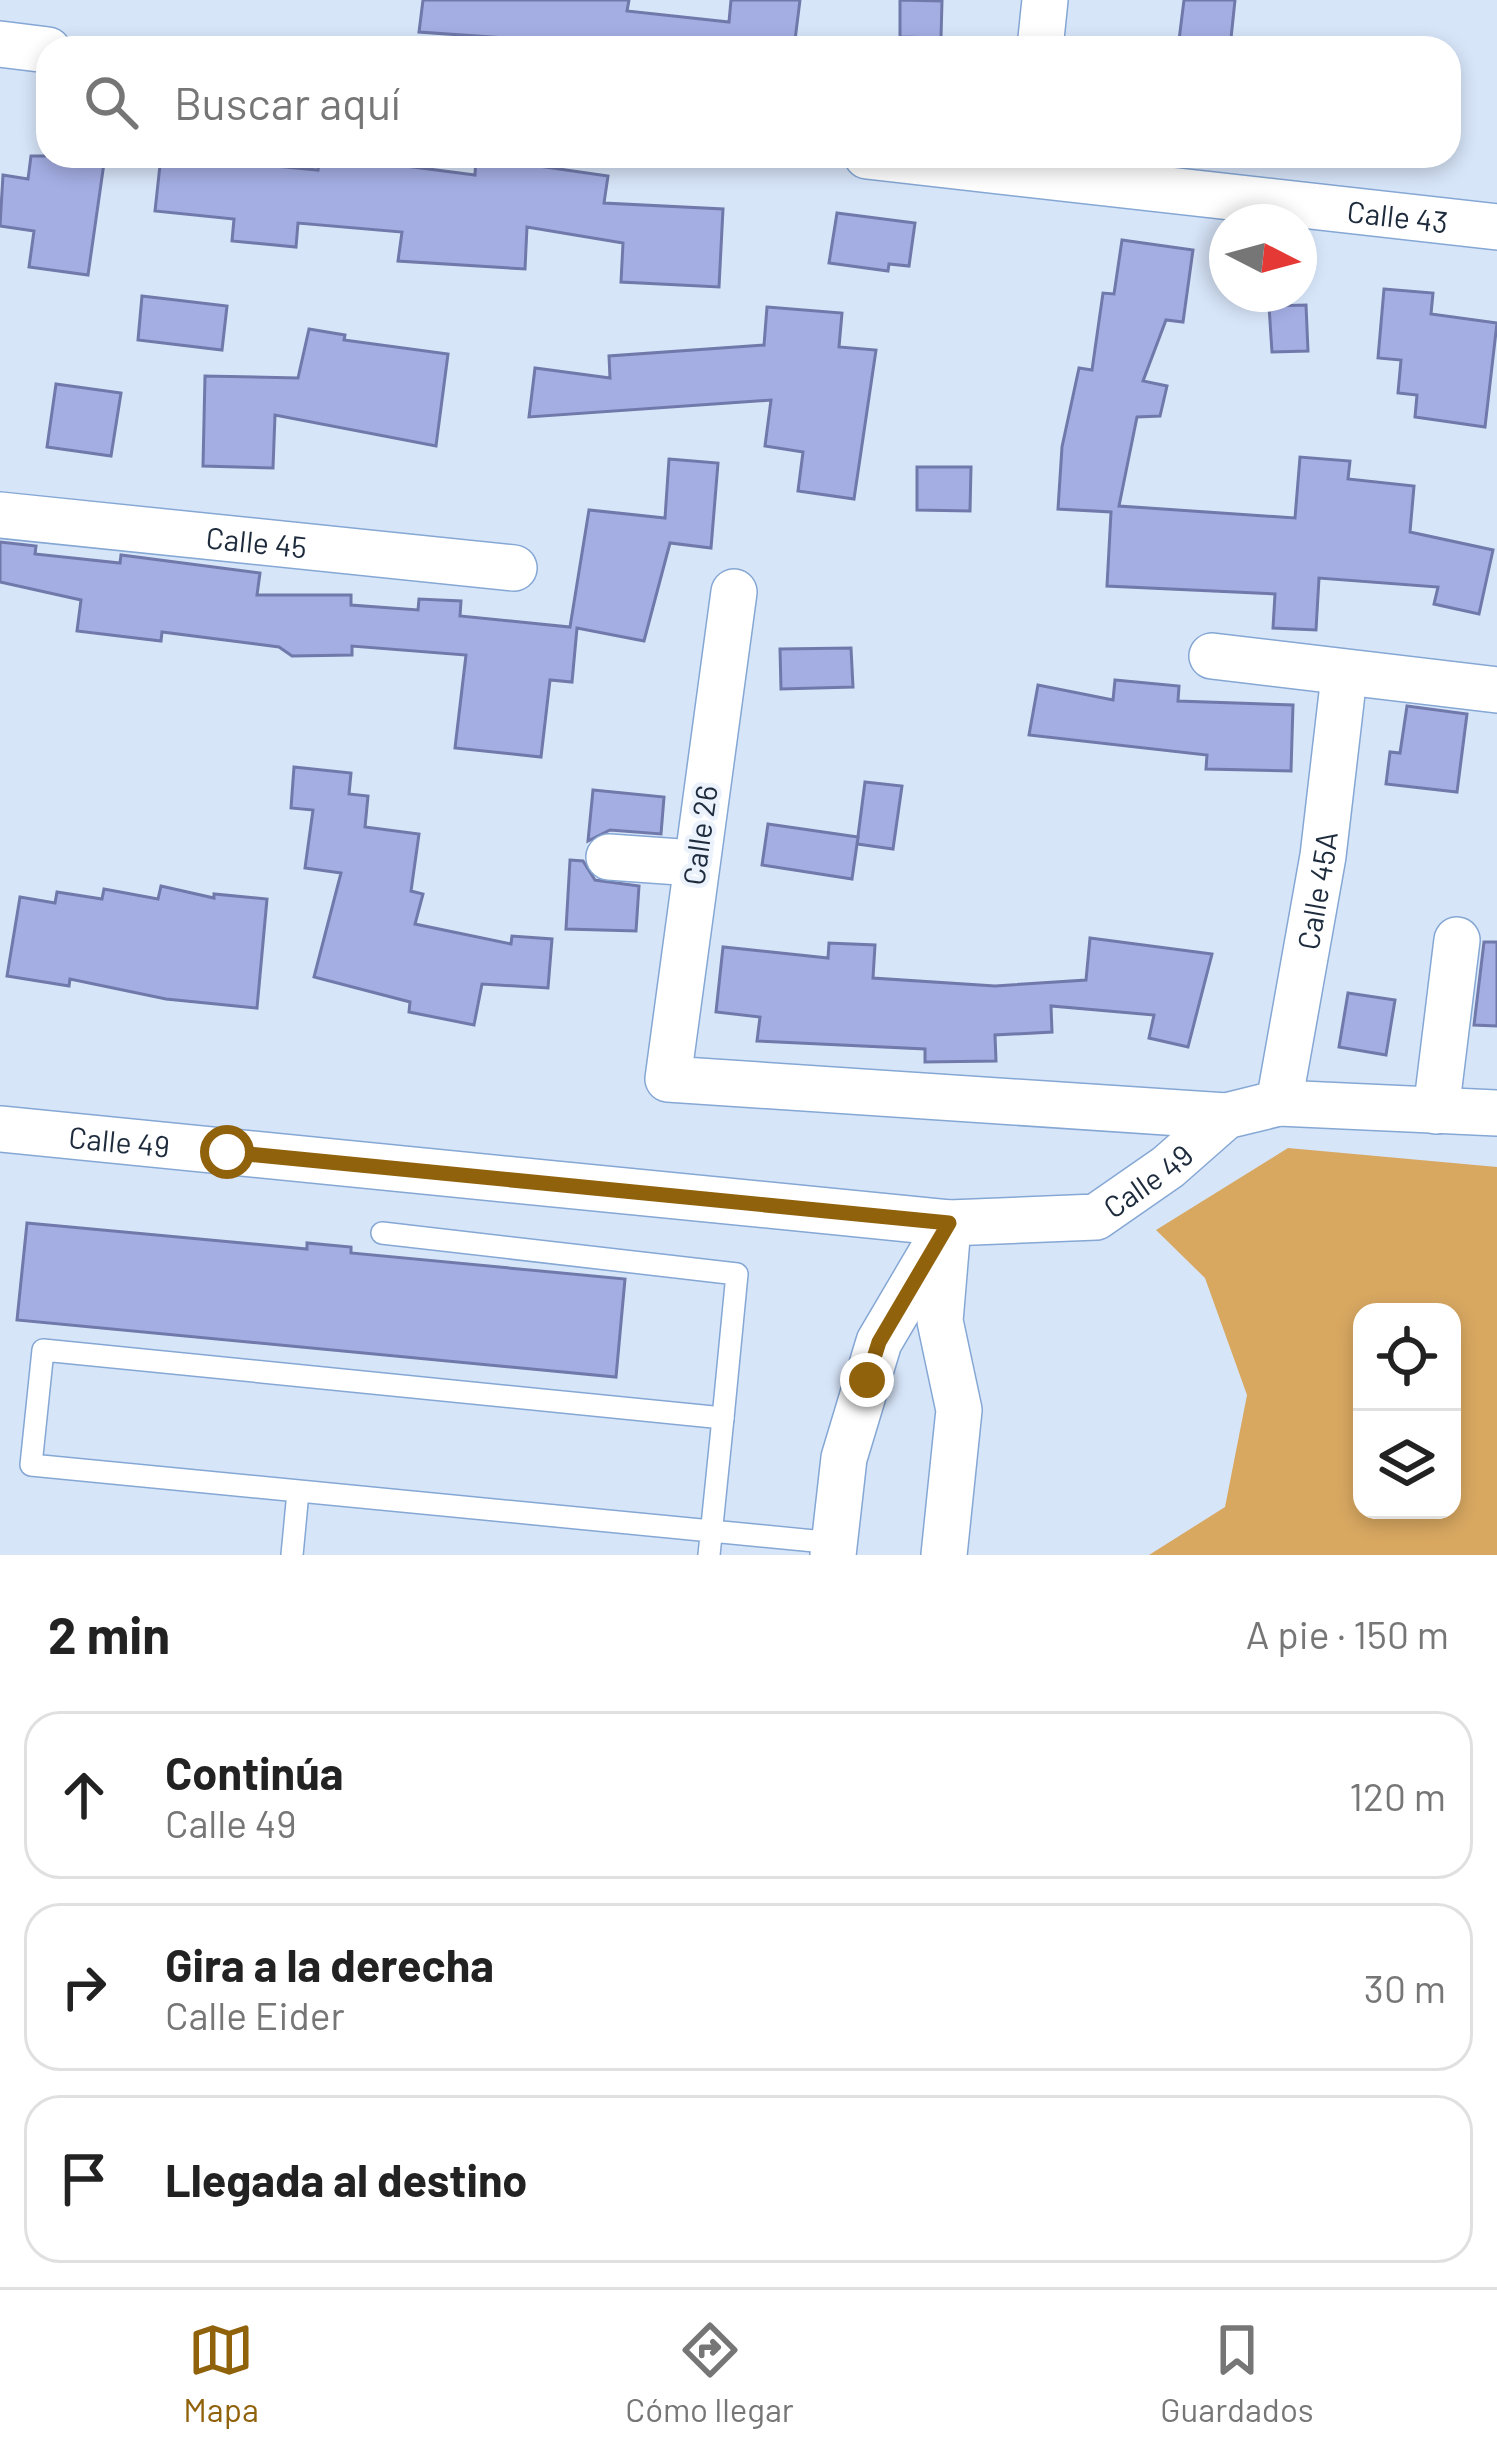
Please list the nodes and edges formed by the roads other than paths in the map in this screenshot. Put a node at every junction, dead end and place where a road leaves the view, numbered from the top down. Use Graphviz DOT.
graph roads {
  1 [pos="1045,0"];
  2 [pos="1041,36"];
  3 [pos="0,44"];
  4 [pos="36,48"];
  5 [pos="1036,168"];
  6 [pos="1497,226"];
  7 [pos="0,515"];
  8 [pos="514,568"];
  9 [pos="734,592"];
  10 [pos="1212,656"];
  11 [pos="1345,676"];
  12 [pos="1497,690"];
  13 [pos="609,857"];
  14 [pos="694,863"];
  15 [pos="1456,940"];
  16 [pos="1280,1103"];
  17 [pos="1436,1111"];
  18 [pos="1497,1113"];
  19 [pos="1226,1116"];
  20 [pos="0,1129"];
  21 [pos="949,1223"];
  22 [pos="382,1233"];
  23 [pos="723,1418"];
  24 [pos="298,1492"];
  25 [pos="710,1544"];
  26 [pos="834,1549"];
  27 [pos="292,1555"];
  28 [pos="944,1555"];
  1 -- 2 [label="street"];
  3 -- 4 [label="street"];
  5 -- 6 [label="street, Calle 43"];
  7 -- 8 [label="street, Calle 45"];
  9 -- 14 [label="street, Calle 26"];
  10 -- 11 [label="street"];
  11 -- 12 [label="street"];
  11 -- 16 [label="street, Calle 45A"];
  13 -- 14 [label="street"];
  14 -- 19 [label="street, Calle 26"];
  15 -- 17 [label="street"];
  16 -- 17 [label="street, Calle 49"];
  16 -- 19 [label="street, Calle 49"];
  17 -- 18 [label="street, Calle 49"];
  19 -- 21 [label="street, Calle 49"];
  20 -- 21 [label="street, Calle 49"];
  21 -- 26 [label="street"];
  21 -- 28 [label="street"];
  22 -- 23 [label="lane"];
  23 -- 24 [label="lane"];
  23 -- 25 [label="lane"];
  24 -- 25 [label="lane"];
  24 -- 27 [label="lane"];
  25 -- 26 [label="lane"];
}
